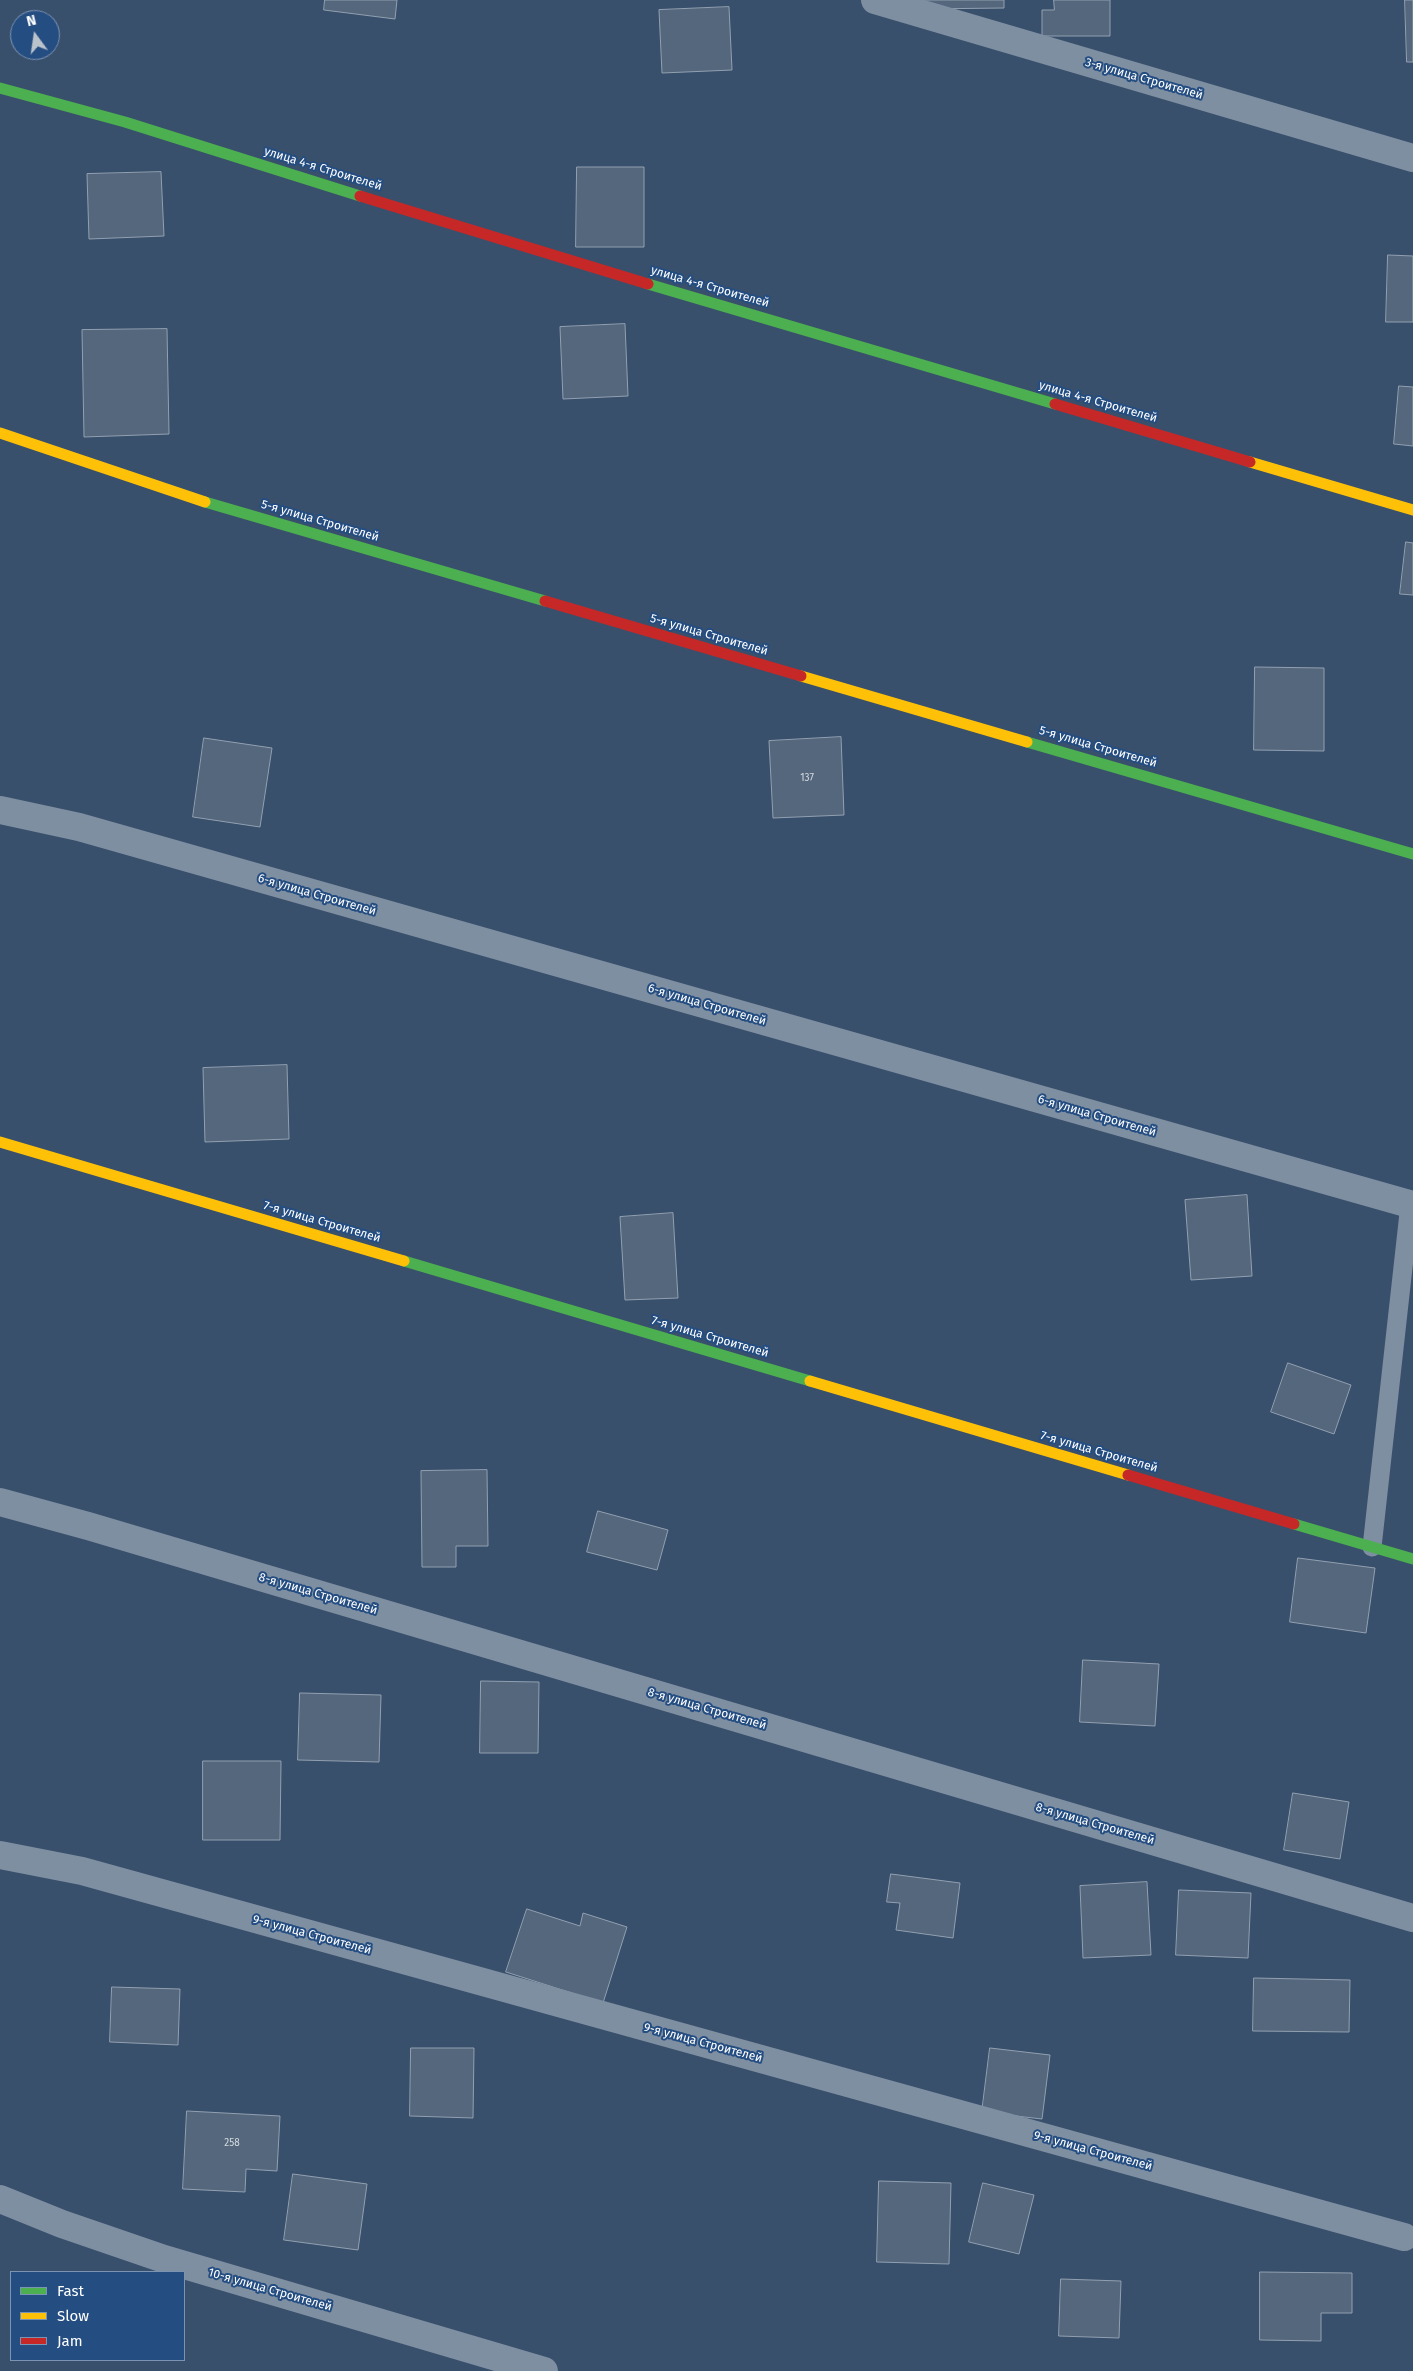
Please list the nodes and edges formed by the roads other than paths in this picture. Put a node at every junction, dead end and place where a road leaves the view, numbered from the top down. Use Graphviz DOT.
graph roads {
  1 [pos="874,0"];
  2 [pos="0,88"];
  3 [pos="1413,158"];
  4 [pos="0,433"];
  5 [pos="1413,510"];
  6 [pos="0,810"];
  7 [pos="1413,854"];
  8 [pos="0,1142"];
  9 [pos="1412,1205"];
  10 [pos="0,1502"];
  11 [pos="1372,1547"];
  12 [pos="1413,1559"];
  13 [pos="0,1855"];
  14 [pos="1413,1918"];
  15 [pos="0,2199"];
  16 [pos="1404,2237"];
  17 [pos="544,2371"];
  1 -- 3 [label="street, 3-я улица Строителей"];
  2 -- 5 [label="street, улица 4-я Строителей"];
  4 -- 7 [label="street, 5-я улица Строителей"];
  6 -- 9 [label="street, 6-я улица Строителей"];
  8 -- 11 [label="street, 7-я улица Строителей"];
  9 -- 11 [label="lane"];
  10 -- 14 [label="street, 8-я улица Строителей"];
  11 -- 12 [label="street, 7-я улица Строителей"];
  13 -- 16 [label="street, 9-я улица Строителей"];
  15 -- 17 [label="street, 10-я улица Строителей"];
}
